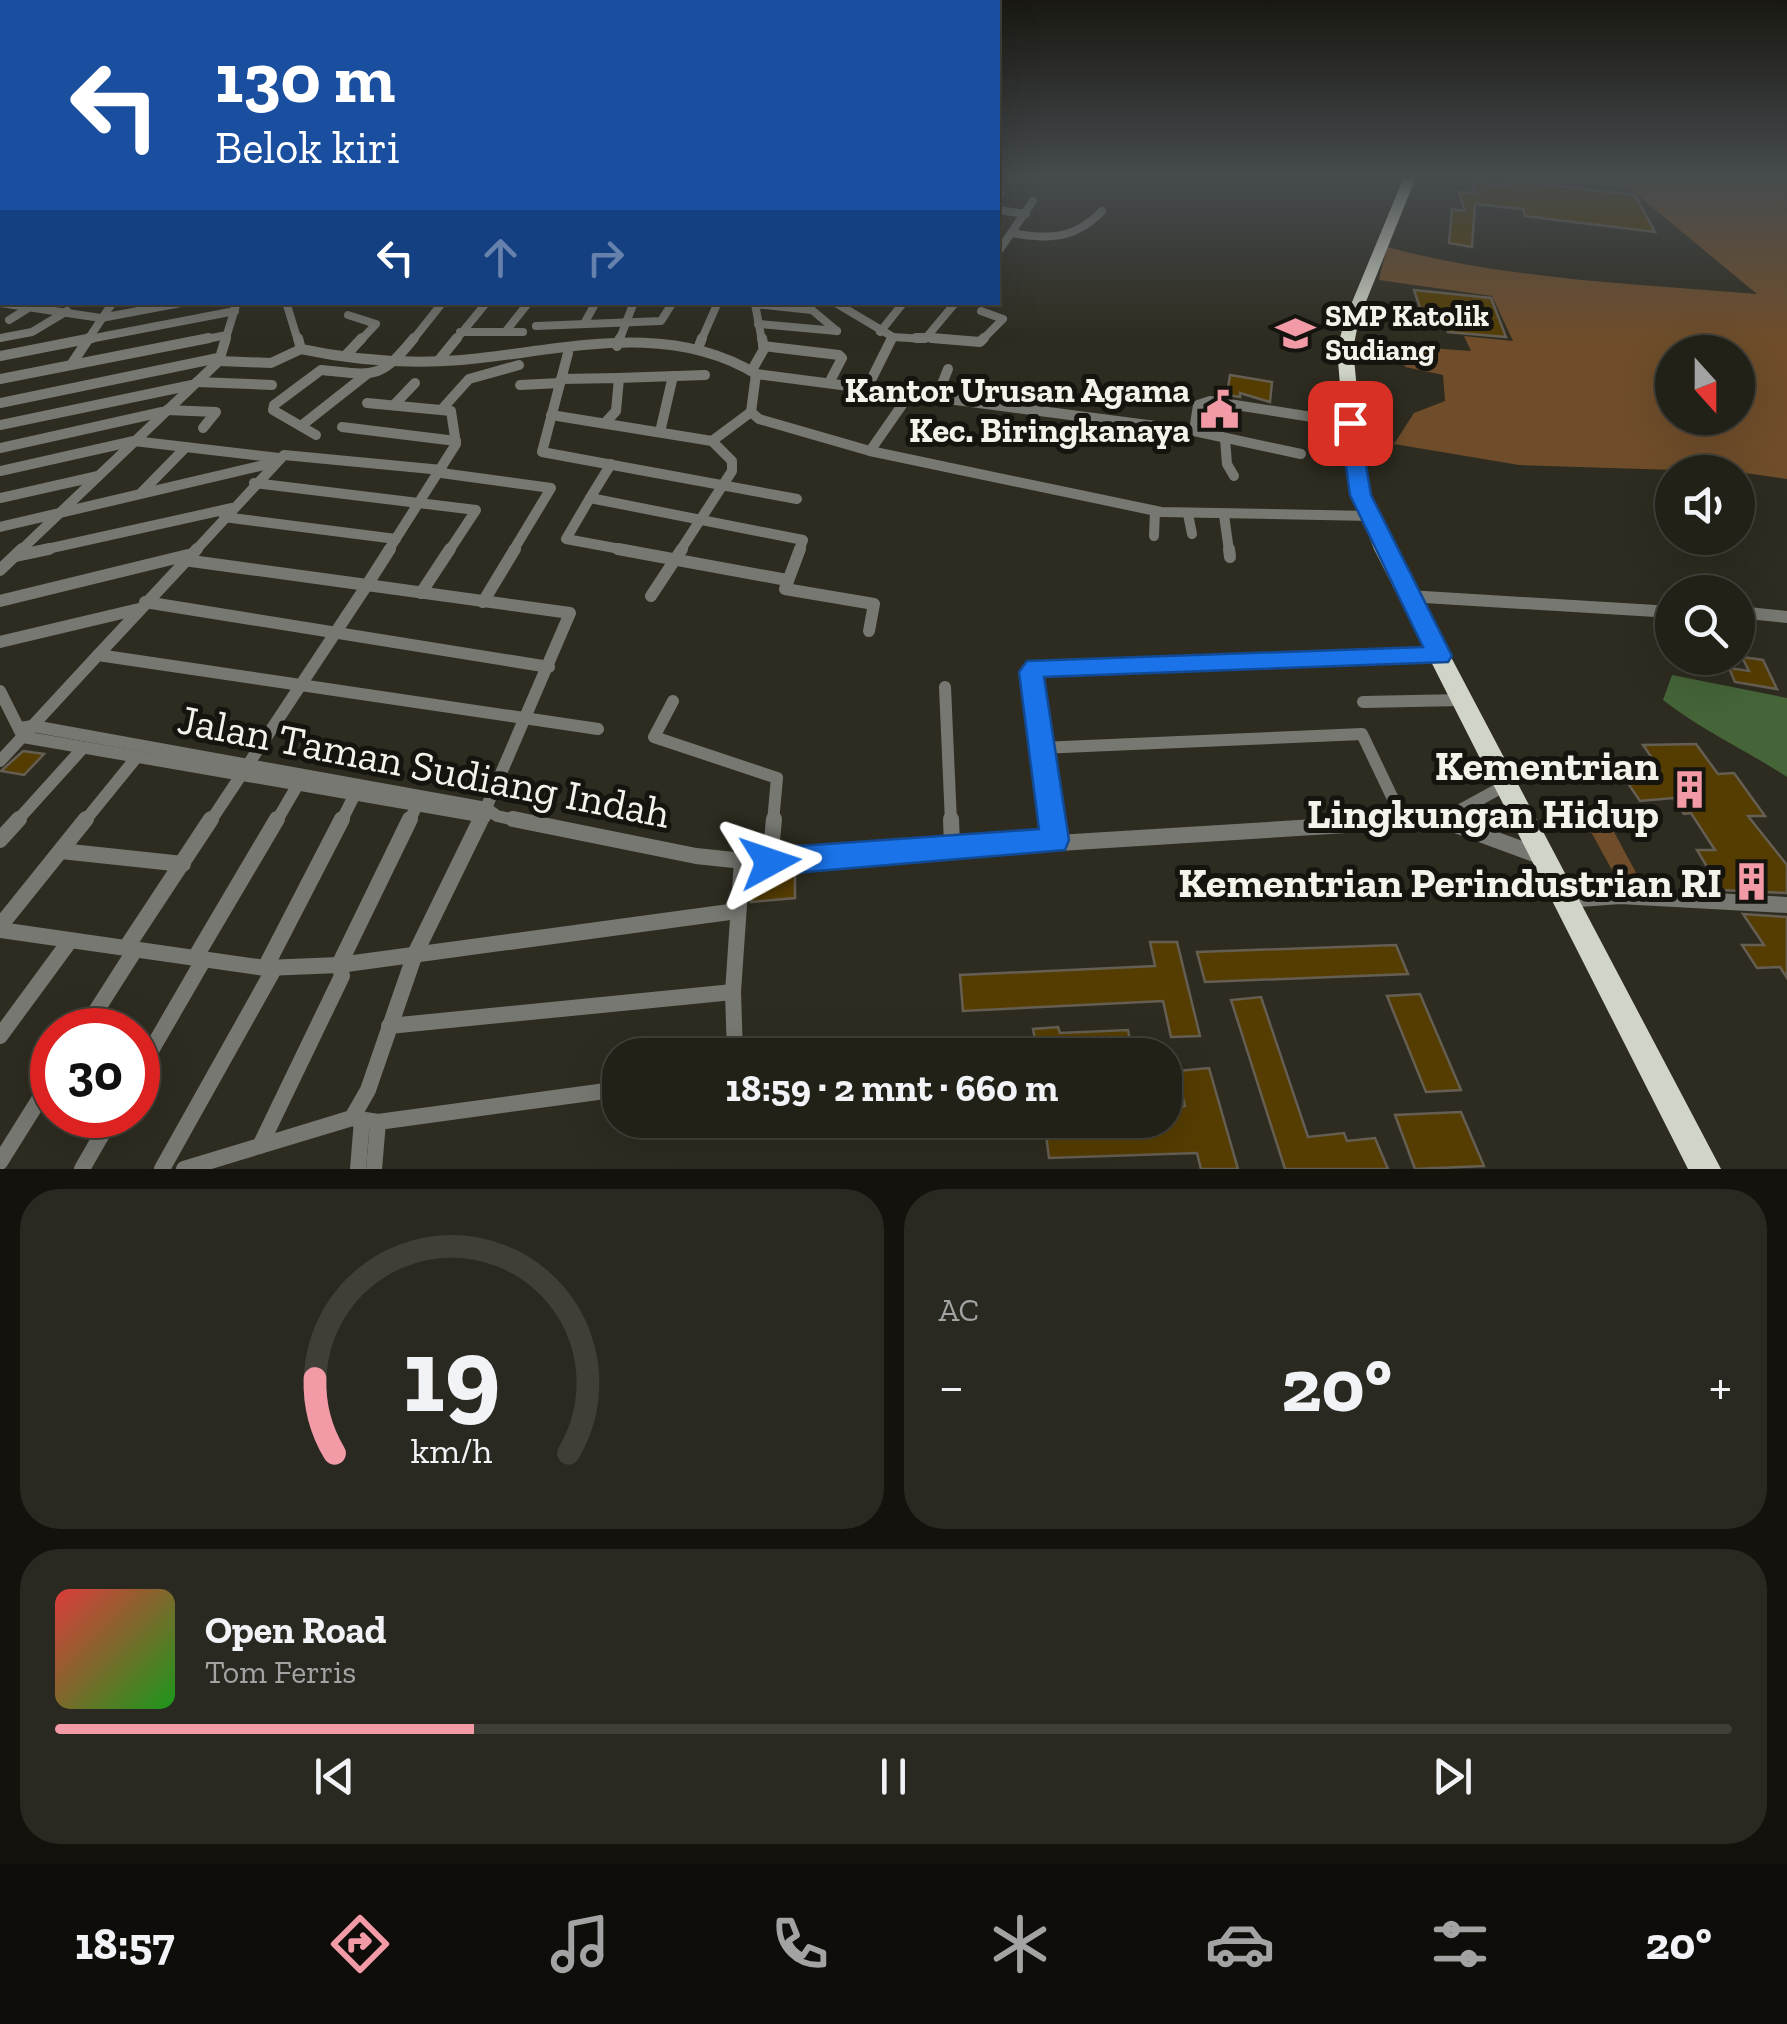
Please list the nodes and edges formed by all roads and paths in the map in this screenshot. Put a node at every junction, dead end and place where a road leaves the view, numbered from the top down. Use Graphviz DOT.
graph roads {
  1 [pos="1081,232"];
  2 [pos="1387,232"];
  3 [pos="1012,233"];
  4 [pos="1000,249"];
  5 [pos="10,305"];
  6 [pos="111,305"];
  7 [pos="170,305"];
  8 [pos="287,305"];
  9 [pos="441,305"];
  10 [pos="484,305"];
  11 [pos="527,305"];
  12 [pos="594,305"];
  13 [pos="633,305"];
  14 [pos="671,305"];
  15 [pos="717,305"];
  16 [pos="725,305"];
  17 [pos="754,305"];
  18 [pos="783,305"];
  19 [pos="838,305"];
  20 [pos="852,305"];
  21 [pos="902,305"];
  22 [pos="954,305"];
  23 [pos="30,307"];
  24 [pos="235,307"];
  25 [pos="67,311"];
  26 [pos="980,311"];
  27 [pos="847,312"];
  28 [pos="348,316"];
  29 [pos="101,318"];
  30 [pos="9,320"];
  31 [pos="584,324"];
  32 [pos="624,324"];
  33 [pos="758,324"];
  34 [pos="536,326"];
  35 [pos="506,331"];
  36 [pos="460,332"];
  37 [pos="523,332"];
  38 [pos="880,332"];
  39 [pos="227,335"];
  40 [pos="0,338"];
  41 [pos="893,338"];
  42 [pos="926,338"];
  43 [pos="86,339"];
  44 [pos="701,342"];
  45 [pos="617,346"];
  46 [pos="763,346"];
  47 [pos="301,349"];
  48 [pos="568,353"];
  49 [pos="346,355"];
  50 [pos="0,356"];
  51 [pos="396,357"];
  52 [pos="218,360"];
  53 [pos="438,360"];
  54 [pos="519,365"];
  55 [pos="70,366"];
  56 [pos="948,370"];
  57 [pos="754,372"];
  58 [pos="367,374"];
  59 [pos="673,376"];
  60 [pos="705,376"];
  61 [pos="618,378"];
  62 [pos="0,380"];
  63 [pos="561,381"];
  64 [pos="415,382"];
  65 [pos="196,383"];
  66 [pos="829,383"];
  67 [pos="272,385"];
  68 [pos="520,385"];
  69 [pos="867,388"];
  70 [pos="909,395"];
  71 [pos="936,399"];
  72 [pos="367,402"];
  73 [pos="0,404"];
  74 [pos="394,405"];
  75 [pos="442,409"];
  76 [pos="166,411"];
  77 [pos="751,412"];
  78 [pos="551,414"];
  79 [pos="605,423"];
  80 [pos="1350,423"];
  81 [pos="0,425"];
  82 [pos="301,426"];
  83 [pos="342,427"];
  84 [pos="203,428"];
  85 [pos="1194,431"];
  86 [pos="660,432"];
  87 [pos="316,436"];
  88 [pos="1226,439"];
  89 [pos="134,441"];
  90 [pos="456,441"];
  91 [pos="712,441"];
  92 [pos="186,447"];
  93 [pos="0,448"];
  94 [pos="870,450"];
  95 [pos="1302,454"];
  96 [pos="276,461"];
  97 [pos="611,464"];
  98 [pos="0,471"];
  99 [pos="442,472"];
  100 [pos="100,476"];
  101 [pos="1234,476"];
  102 [pos="254,483"];
  103 [pos="723,484"];
  104 [pos="140,494"];
  105 [pos="0,498"];
  106 [pos="590,498"];
  107 [pos="797,499"];
  108 [pos="420,503"];
  109 [pos="1155,510"];
  110 [pos="60,512"];
  111 [pos="228,512"];
  112 [pos="1188,514"];
  113 [pos="1224,515"];
  114 [pos="1371,516"];
  115 [pos="702,520"];
  116 [pos="0,527"];
  117 [pos="1192,534"];
  118 [pos="1154,536"];
  119 [pos="396,539"];
  120 [pos="186,557"];
  121 [pos="1230,557"];
  122 [pos="678,559"];
  123 [pos="6,562"];
  124 [pos="787,580"];
  125 [pos="367,586"];
  126 [pos="421,593"];
  127 [pos="651,596"];
  128 [pos="1408,596"];
  129 [pos="0,600"];
  130 [pos="483,602"];
  131 [pos="142,606"];
  132 [pos="1655,611"];
  133 [pos="1755,613"];
  134 [pos="1787,616"];
  135 [pos="868,630"];
  136 [pos="333,634"];
  137 [pos="0,642"];
  138 [pos="98,655"];
  139 [pos="1440,656"];
  140 [pos="549,666"];
  141 [pos="945,687"];
  142 [pos="300,688"];
  143 [pos="1,695"];
  144 [pos="1462,700"];
  145 [pos="673,701"];
  146 [pos="1364,702"];
  147 [pos="525,721"];
  148 [pos="598,729"];
  149 [pos="25,730"];
  150 [pos="1040,748"];
  151 [pos="82,749"];
  152 [pos="136,758"];
  153 [pos="0,760"];
  154 [pos="242,770"];
  155 [pos="1506,785"];
  156 [pos="297,786"];
  157 [pos="354,796"];
  158 [pos="416,807"];
  159 [pos="488,814"];
  160 [pos="1442,820"];
  161 [pos="1404,822"];
  162 [pos="0,840"];
  163 [pos="1055,840"];
  164 [pos="952,846"];
  165 [pos="61,850"];
  166 [pos="1544,857"];
  167 [pos="742,862"];
  168 [pos="770,862"];
  169 [pos="183,864"];
  170 [pos="1566,900"];
  171 [pos="1787,905"];
  172 [pos="737,911"];
  173 [pos="0,928"];
  174 [pos="69,942"];
  175 [pos="130,949"];
  176 [pos="416,954"];
  177 [pos="200,959"];
  178 [pos="339,964"];
  179 [pos="270,968"];
  180 [pos="732,992"];
  181 [pos="96,1008"];
  182 [pos="389,1026"];
  183 [pos="160,1033"];
  184 [pos="0,1036"];
  185 [pos="734,1038"];
  186 [pos="602,1091"];
  187 [pos="30,1114"];
  188 [pos="364,1120"];
  189 [pos="100,1138"];
  190 [pos="260,1146"];
  191 [pos="1,1160"];
  192 [pos="82,1169"];
  193 [pos="162,1169"];
  194 [pos="184,1169"];
  195 [pos="358,1169"];
  196 [pos="374,1169"];
  197 [pos="1705,1169"];
  1 -- 3 [label="street"];
  2 -- 80 [label="highway"];
  3 -- 4 [label="street"];
  5 -- 23 [label="street"];
  6 -- 29 [label="street"];
  7 -- 29 [label="street"];
  8 -- 47 [label="street"];
  9 -- 51 [label="street"];
  10 -- 36 [label="street"];
  11 -- 35 [label="street"];
  12 -- 31 [label="street"];
  13 -- 32 [label="street"];
  14 -- 32 [label="street"];
  15 -- 44 [label="street"];
  16 -- 44 [label="street"];
  17 -- 33 [label="street"];
  18 -- 33 [label="street"];
  19 -- 27 [label="street"];
  20 -- 27 [label="street"];
  21 -- 38 [label="street"];
  22 -- 42 [label="street"];
  23 -- 25 [label="street"];
  23 -- 30 [label="street"];
  24 -- 39 [label="street"];
  24 -- 43 [label="street"];
  25 -- 29 [label="street"];
  25 -- 40 [label="street"];
  26 -- 42 [label="street"];
  27 -- 38 [label="street"];
  28 -- 49 [label="street"];
  29 -- 43 [label="street"];
  31 -- 32 [label="street"];
  31 -- 34 [label="street"];
  32 -- 45 [label="street"];
  33 -- 46 [label="street"];
  35 -- 36 [label="street"];
  35 -- 37 [label="street"];
  36 -- 53 [label="street"];
  38 -- 41 [label="street"];
  39 -- 52 [label="street"];
  39 -- 55 [label="street"];
  41 -- 42 [label="street"];
  41 -- 69 [label="street"];
  43 -- 50 [label="street"];
  43 -- 55 [label="street"];
  44 -- 45 [label="street"];
  44 -- 57 [label="street"];
  45 -- 53 [label="street"];
  46 -- 57 [label="street"];
  46 -- 66 [label="street"];
  47 -- 49 [label="street"];
  47 -- 52 [label="street"];
  48 -- 63 [label="street"];
  49 -- 51 [label="street"];
  51 -- 53 [label="street"];
  51 -- 58 [label="street"];
  52 -- 65 [label="street"];
  52 -- 73 [label="street"];
  54 -- 75 [label="street"];
  55 -- 62 [label="street"];
  56 -- 71 [label="street"];
  57 -- 66 [label="street"];
  57 -- 77 [label="street"];
  58 -- 82 [label="street"];
  58 -- 82 [label="street"];
  59 -- 60 [label="street"];
  59 -- 61 [label="street"];
  59 -- 86 [label="street"];
  61 -- 63 [label="street"];
  61 -- 79 [label="street"];
  63 -- 68 [label="street"];
  63 -- 78 [label="street"];
  64 -- 74 [label="street"];
  65 -- 67 [label="street"];
  65 -- 76 [label="street"];
  65 -- 81 [label="street"];
  66 -- 69 [label="street"];
  69 -- 70 [label="street"];
  70 -- 71 [label="street"];
  70 -- 94 [label="street"];
  71 -- 85 [label="street"];
  72 -- 74 [label="street"];
  74 -- 75 [label="street"];
  75 -- 90 [label="street"];
  76 -- 84 [label="street"];
  76 -- 89 [label="street"];
  76 -- 93 [label="street"];
  77 -- 91 [label="street"];
  77 -- 94 [label="street"];
  78 -- 79 [label="street"];
  78 -- 97 [label="street"];
  79 -- 86 [label="street"];
  80 -- 85 [label="street"];
  80 -- 114 [label="highway"];
  82 -- 87 [label="street"];
  83 -- 90 [label="street"];
  85 -- 88 [label="street"];
  86 -- 91 [label="street"];
  88 -- 95 [label="street"];
  88 -- 101 [label="street"];
  89 -- 92 [label="street"];
  89 -- 98 [label="street"];
  89 -- 100 [label="street"];
  90 -- 99 [label="street"];
  91 -- 103 [label="street"];
  92 -- 96 [label="street"];
  92 -- 104 [label="street"];
  94 -- 109 [label="street"];
  96 -- 99 [label="street"];
  96 -- 102 [label="street"];
  96 -- 104 [label="street"];
  97 -- 103 [label="street"];
  97 -- 106 [label="street"];
  99 -- 108 [label="street"];
  99 -- 130 [label="street"];
  100 -- 105 [label="street"];
  100 -- 110 [label="street"];
  102 -- 108 [label="street"];
  102 -- 111 [label="street"];
  103 -- 107 [label="street"];
  103 -- 115 [label="street"];
  104 -- 110 [label="street"];
  106 -- 115 [label="street"];
  106 -- 122 [label="street"];
  108 -- 119 [label="street"];
  108 -- 126 [label="street"];
  109 -- 112 [label="street"];
  109 -- 118 [label="street"];
  110 -- 116 [label="street"];
  110 -- 123 [label="street"];
  111 -- 119 [label="street"];
  111 -- 120 [label="street"];
  111 -- 123 [label="street"];
  112 -- 113 [label="street"];
  112 -- 117 [label="street"];
  113 -- 114 [label="street"];
  113 -- 121 [label="street"];
  114 -- 128 [label="highway"];
  115 -- 122 [label="street"];
  115 -- 124 [label="street"];
  119 -- 125 [label="street"];
  120 -- 125 [label="street"];
  120 -- 129 [label="street"];
  120 -- 131 [label="street"];
  122 -- 124 [label="street"];
  122 -- 127 [label="street"];
  124 -- 135 [label="street"];
  125 -- 126 [label="street"];
  125 -- 136 [label="street"];
  126 -- 130 [label="street"];
  128 -- 132 [label="street"];
  128 -- 139 [label="highway"];
  130 -- 140 [label="street"];
  131 -- 136 [label="street"];
  131 -- 137 [label="street"];
  131 -- 138 [label="street"];
  133 -- 134 [label="street"];
  136 -- 140 [label="street"];
  136 -- 142 [label="street"];
  138 -- 142 [label="street"];
  138 -- 149 [label="street"];
  139 -- 144 [label="highway"];
  139 -- 150 [label="street"];
  140 -- 147 [label="street"];
  141 -- 164 [label="street"];
  142 -- 147 [label="street"];
  142 -- 154 [label="street"];
  143 -- 149 [label="street"];
  144 -- 146 [label="street"];
  144 -- 155 [label="highway"];
  145 -- 168 [label="street"];
  147 -- 148 [label="street"];
  147 -- 159 [label="street"];
  149 -- 151 [label="street"];
  149 -- 153 [label="street"];
  149 -- 154 [label="street, Jalan Taman Sudiang Indah"];
  150 -- 161 [label="street"];
  150 -- 163 [label="street"];
  151 -- 152 [label="street"];
  151 -- 162 [label="street"];
  152 -- 154 [label="street"];
  152 -- 165 [label="street"];
  154 -- 156 [label="street"];
  154 -- 159 [label="street, Jalan Taman Sudiang Indah"];
  154 -- 169 [label="street"];
  155 -- 160 [label="street, Jalan Taman Sudiang Indah"];
  155 -- 166 [label="highway"];
  156 -- 157 [label="street"];
  156 -- 177 [label="street"];
  157 -- 158 [label="street"];
  157 -- 179 [label="street"];
  158 -- 159 [label="street"];
  158 -- 178 [label="street"];
  159 -- 167 [label="street, Jalan Taman Sudiang Indah"];
  159 -- 176 [label="street"];
  160 -- 161 [label="street, Jalan Taman Sudiang Indah"];
  160 -- 166 [label="street"];
  161 -- 163 [label="street, Jalan Taman Sudiang Indah"];
  163 -- 164 [label="street, Jalan Taman Sudiang Indah"];
  164 -- 168 [label="street, Jalan Taman Sudiang Indah"];
  165 -- 169 [label="street"];
  165 -- 173 [label="street"];
  166 -- 170 [label="highway"];
  167 -- 168 [label="street, Jalan Taman Sudiang Indah"];
  167 -- 172 [label="street"];
  169 -- 175 [label="street"];
  170 -- 171 [label="street"];
  170 -- 197 [label="highway"];
  172 -- 176 [label="street"];
  172 -- 180 [label="street"];
  173 -- 174 [label="street"];
  174 -- 175 [label="street"];
  174 -- 184 [label="street"];
  175 -- 177 [label="street"];
  175 -- 181 [label="street"];
  176 -- 178 [label="street"];
  176 -- 182 [label="street"];
  177 -- 179 [label="street"];
  177 -- 183 [label="street"];
  178 -- 179 [label="street"];
  178 -- 190 [label="street"];
  179 -- 193 [label="street"];
  180 -- 182 [label="street"];
  180 -- 185 [label="street"];
  182 -- 188 [label="street"];
  186 -- 188 [label="street"];
  187 -- 191 [label="street"];
  188 -- 190 [label="street"];
  188 -- 195 [label="street"];
  188 -- 196 [label="street"];
  189 -- 192 [label="street"];
  190 -- 194 [label="street"];
}
